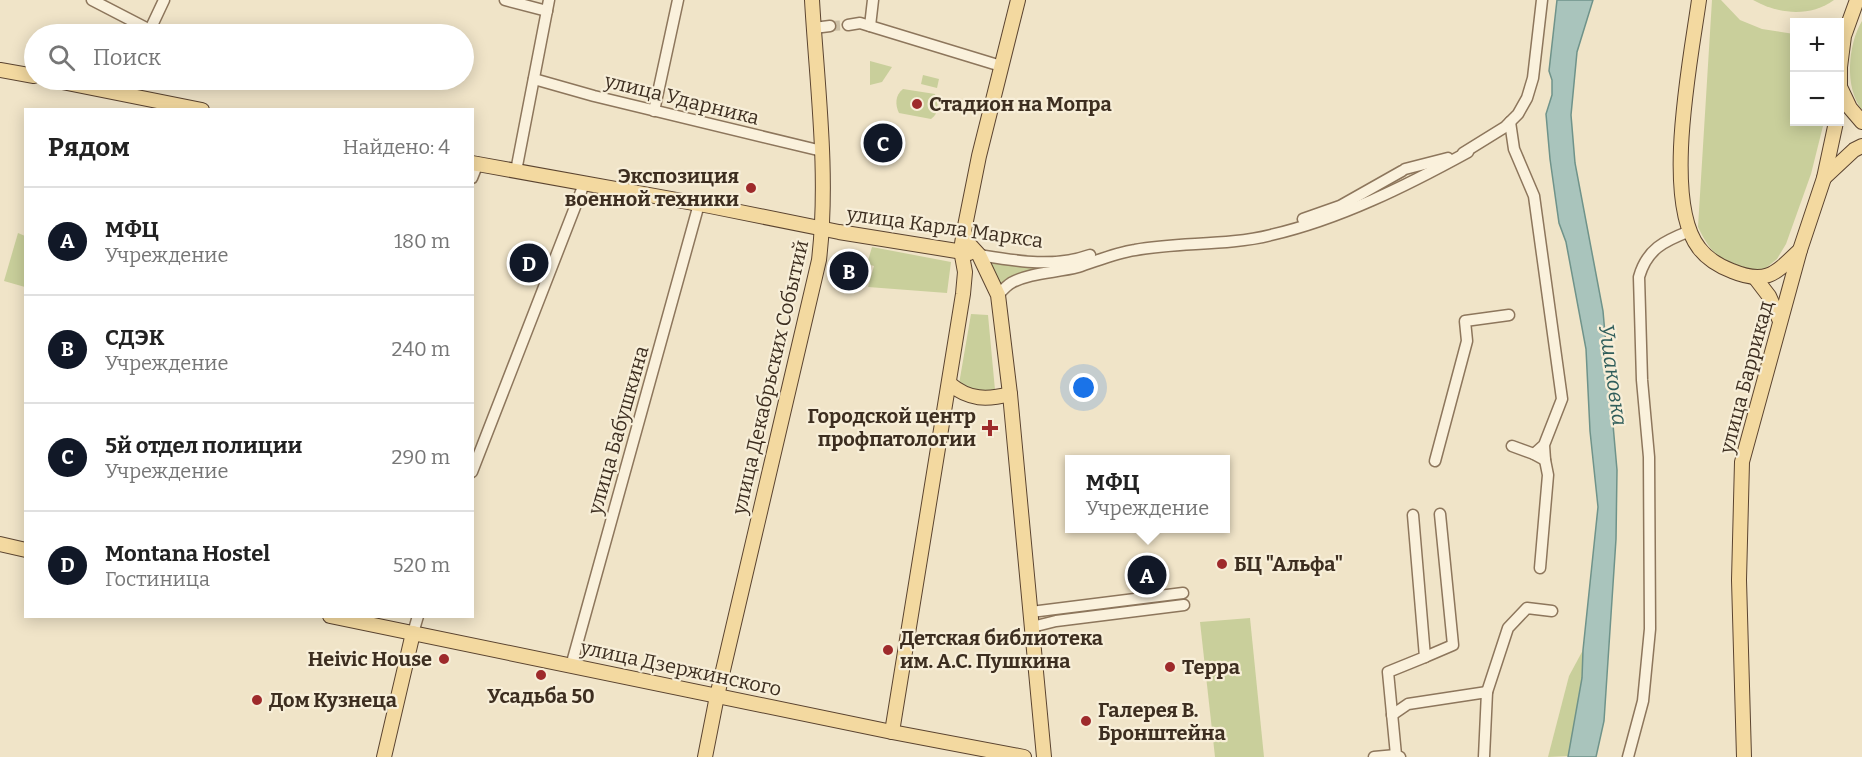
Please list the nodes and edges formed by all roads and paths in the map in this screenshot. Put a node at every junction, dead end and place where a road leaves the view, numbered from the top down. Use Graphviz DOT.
graph roads {
  1 [pos="92,0"];
  2 [pos="164,0"];
  3 [pos="505,0"];
  4 [pos="549,0"];
  5 [pos="678,0"];
  6 [pos="812,0"];
  7 [pos="873,0"];
  8 [pos="1018,0"];
  9 [pos="1542,0"];
  10 [pos="1699,0"];
  11 [pos="1855,4"];
  12 [pos="547,12"];
  13 [pos="135,24"];
  14 [pos="153,24"];
  15 [pos="848,25"];
  16 [pos="830,26"];
  17 [pos="870,26"];
  18 [pos="814,28"];
  19 [pos="1001,66"];
  20 [pos="0,70"];
  21 [pos="1840,72"];
  22 [pos="24,74"];
  23 [pos="534,79"];
  24 [pos="107,90"];
  25 [pos="125,90"];
  26 [pos="124,93"];
  27 [pos="1844,99"];
  28 [pos="185,108"];
  29 [pos="654,111"];
  30 [pos="1510,122"];
  31 [pos="1862,122"];
  32 [pos="1835,126"];
  33 [pos="1862,146"];
  34 [pos="822,151"];
  35 [pos="1470,156"];
  36 [pos="475,163"];
  37 [pos="1404,170"];
  38 [pos="516,171"];
  39 [pos="1824,178"];
  40 [pos="1410,182"];
  41 [pos="584,184"];
  42 [pos="699,204"];
  43 [pos="822,229"];
  44 [pos="964,231"];
  45 [pos="1690,231"];
  46 [pos="961,250"];
  47 [pos="1800,250"];
  48 [pos="979,255"];
  49 [pos="986,269"];
  50 [pos="964,272"];
  51 [pos="1756,279"];
  52 [pos="998,295"];
  53 [pos="1509,315"];
  54 [pos="1780,321"];
  55 [pos="950,384"];
  56 [pos="1010,394"];
  57 [pos="1544,445"];
  58 [pos="1512,446"];
  59 [pos="1534,454"];
  60 [pos="1435,459"];
  61 [pos="1545,460"];
  62 [pos="474,467"];
  63 [pos="1440,514"];
  64 [pos="1413,515"];
  65 [pos="0,544"];
  66 [pos="24,550"];
  67 [pos="1540,568"];
  68 [pos="1552,611"];
  69 [pos="1031,612"];
  70 [pos="340,618"];
  71 [pos="417,618"];
  72 [pos="1032,627"];
  73 [pos="413,633"];
  74 [pos="1425,657"];
  75 [pos="571,666"];
  76 [pos="1487,692"];
  77 [pos="717,696"];
  78 [pos="1392,715"];
  79 [pos="892,732"];
  80 [pos="1398,756"];
  81 [pos="384,757"];
  82 [pos="705,757"];
  83 [pos="1024,757"];
  84 [pos="1044,757"];
  85 [pos="1374,757"];
  86 [pos="1484,757"];
  87 [pos="1628,757"];
  88 [pos="1744,757"];
  1 -- 13 [label="street"];
  2 -- 14 [label="street"];
  3 -- 12 [label="street"];
  4 -- 12 [label="street"];
  5 -- 29 [label="street"];
  6 -- 18 [label="main road, улица Декабрьских Событий"];
  7 -- 17 [label="street"];
  8 -- 19 [label="main road"];
  9 -- 30 [label="street"];
  10 -- 45 [label="main road"];
  11 -- 21 [label="main road"];
  12 -- 23 [label="street"];
  15 -- 17 [label="street"];
  16 -- 18 [label="street"];
  17 -- 19 [label="street"];
  18 -- 34 [label="main road, улица Декабрьских Событий"];
  19 -- 44 [label="main road"];
  20 -- 22 [label="main road"];
  23 -- 29 [label="street, улица Ударника"];
  23 -- 38 [label="street"];
  24 -- 26 [label="main road"];
  25 -- 26 [label="street"];
  26 -- 28 [label="main road"];
  27 -- 31 [label="main road"];
  29 -- 34 [label="street, улица Ударника"];
  30 -- 35 [label="street"];
  30 -- 57 [label="street"];
  32 -- 39 [label="main road, улица Баррикад"];
  33 -- 39 [label="main road"];
  34 -- 43 [label="main road, улица Декабрьских Событий"];
  35 -- 37 [label="street, улица Карла Маркса"];
  35 -- 40 [label="street"];
  36 -- 38 [label="main road, улица Карла Маркса"];
  37 -- 40 [label="street"];
  37 -- 48 [label="street, улица Карла Маркса"];
  38 -- 41 [label="main road, улица Карла Маркса"];
  39 -- 47 [label="main road, улица Баррикад"];
  40 -- 52 [label="street"];
  41 -- 42 [label="main road, улица Карла Маркса"];
  41 -- 62 [label="street"];
  42 -- 43 [label="main road, улица Карла Маркса"];
  42 -- 75 [label="street, улица Бабушкина"];
  43 -- 46 [label="main road, улица Карла Маркса"];
  43 -- 77 [label="main road, улица Декабрьских Событий"];
  44 -- 46 [label="main road"];
  44 -- 48 [label="main road"];
  45 -- 51 [label="main road"];
  45 -- 87 [label="street"];
  46 -- 48 [label="main road, улица Карла Маркса"];
  46 -- 50 [label="main road"];
  47 -- 51 [label="main road"];
  47 -- 54 [label="main road, улица Баррикад"];
  48 -- 49 [label="main road"];
  49 -- 50 [label="main road"];
  49 -- 52 [label="main road"];
  50 -- 55 [label="main road"];
  51 -- 54 [label="main road"];
  52 -- 56 [label="main road"];
  53 -- 60 [label="street"];
  54 -- 88 [label="main road, улица Баррикад"];
  55 -- 56 [label="main road"];
  55 -- 79 [label="main road"];
  56 -- 69 [label="main road"];
  57 -- 59 [label="street"];
  57 -- 61 [label="street"];
  58 -- 59 [label="street"];
  59 -- 61 [label="street"];
  61 -- 67 [label="street"];
  63 -- 74 [label="street"];
  64 -- 74 [label="street"];
  65 -- 66 [label="main road"];
  68 -- 76 [label="street"];
  69 -- 72 [label="main road"];
  69 -- 72 [label="street"];
  70 -- 73 [label="main road, улица Дзержинского"];
  71 -- 73 [label="street"];
  72 -- 84 [label="main road"];
  73 -- 75 [label="main road, улица Дзержинского"];
  73 -- 81 [label="main road"];
  74 -- 78 [label="street"];
  75 -- 77 [label="main road, улица Дзержинского"];
  76 -- 78 [label="street"];
  76 -- 86 [label="street"];
  77 -- 79 [label="main road, улица Дзержинского"];
  77 -- 82 [label="main road, улица Декабрьских Событий"];
  78 -- 80 [label="street"];
  79 -- 83 [label="main road, улица Дзержинского"];
  80 -- 85 [label="street"];
}
